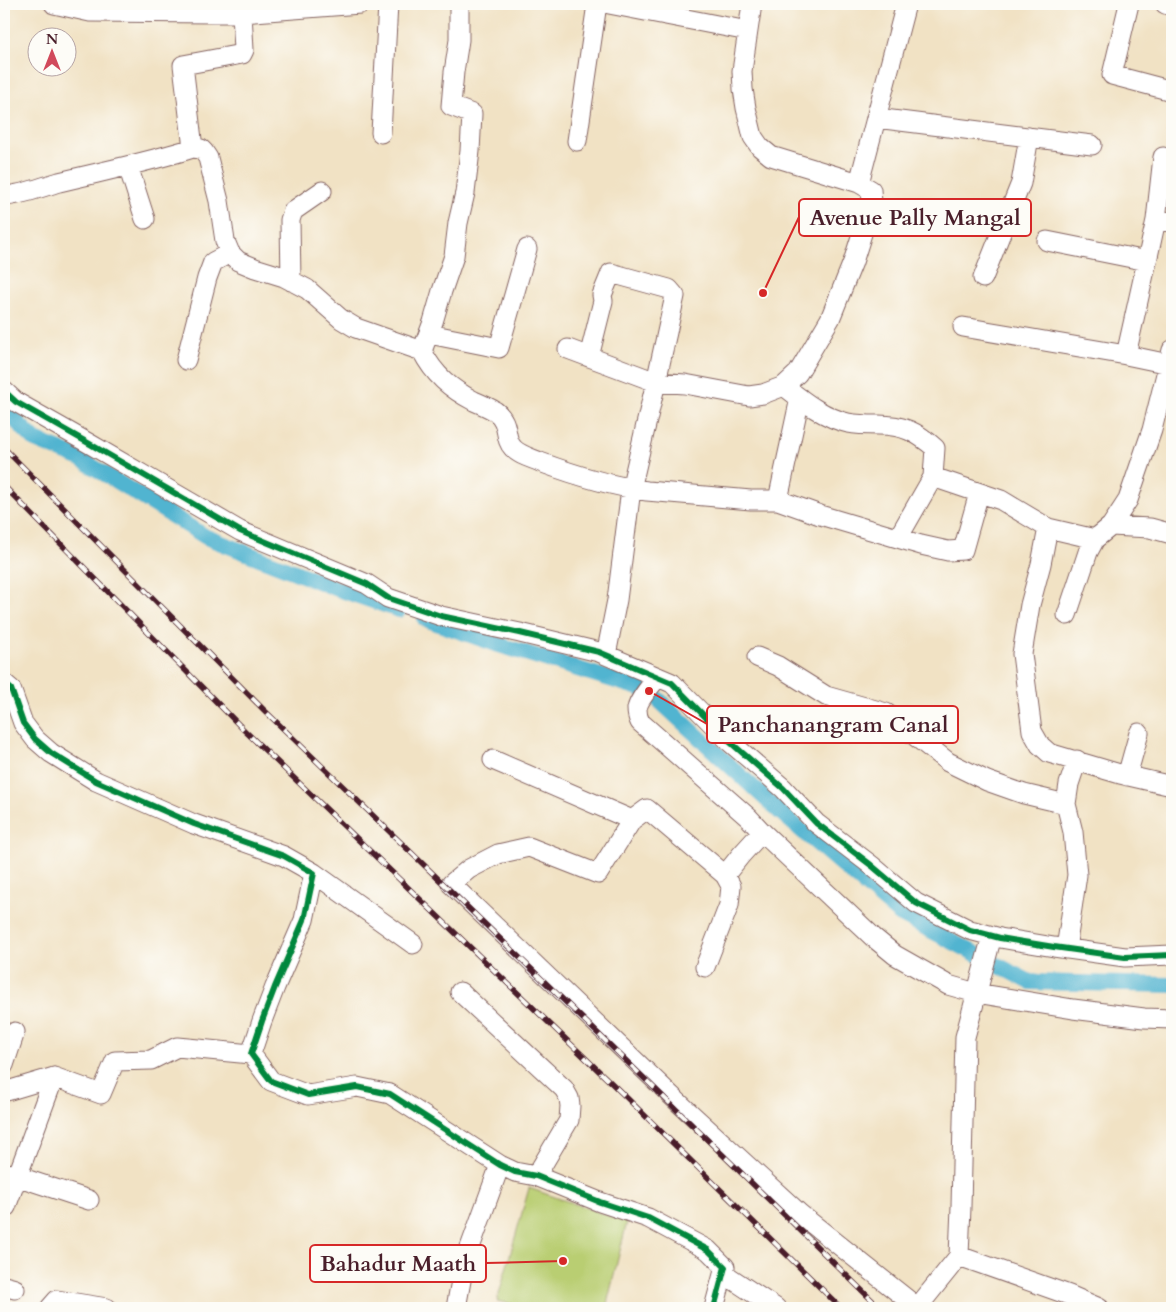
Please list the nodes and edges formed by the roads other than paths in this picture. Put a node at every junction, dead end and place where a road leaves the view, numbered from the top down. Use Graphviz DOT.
graph roads {
  1 [pos="54,4"];
  2 [pos="360,4"];
  3 [pos="388,4"];
  4 [pos="460,4"];
  5 [pos="597,4"];
  6 [pos="609,4"];
  7 [pos="752,4"];
  8 [pos="1129,4"];
  9 [pos="1165,4"];
  10 [pos="900,5"];
  11 [pos="1172,6"];
  12 [pos="91,8"];
  13 [pos="216,9"];
  14 [pos="242,14"];
  15 [pos="748,31"];
  16 [pos="1172,91"];
  17 [pos="876,118"];
  18 [pos="381,133"];
  19 [pos="1029,137"];
  20 [pos="577,141"];
  21 [pos="1092,145"];
  22 [pos="193,148"];
  23 [pos="1163,157"];
  24 [pos="128,166"];
  25 [pos="859,183"];
  26 [pos="322,191"];
  27 [pos="4,196"];
  28 [pos="145,218"];
  29 [pos="1164,221"];
  30 [pos="1047,241"];
  31 [pos="527,249"];
  32 [pos="230,253"];
  33 [pos="1147,261"];
  34 [pos="983,278"];
  35 [pos="291,281"];
  36 [pos="963,327"];
  37 [pos="426,343"];
  38 [pos="568,349"];
  39 [pos="1126,355"];
  40 [pos="589,357"];
  41 [pos="1171,357"];
  42 [pos="186,360"];
  43 [pos="656,382"];
  44 [pos="784,386"];
  45 [pos="1168,386"];
  46 [pos="4,391"];
  47 [pos="800,398"];
  48 [pos="933,477"];
  49 [pos="631,489"];
  50 [pos="979,493"];
  51 [pos="778,500"];
  52 [pos="1111,526"];
  53 [pos="1048,528"];
  54 [pos="1172,534"];
  55 [pos="898,538"];
  56 [pos="1095,539"];
  57 [pos="1067,615"];
  58 [pos="606,655"];
  59 [pos="757,657"];
  60 [pos="4,682"];
  61 [pos="654,682"];
  62 [pos="1140,733"];
  63 [pos="493,760"];
  64 [pos="1077,760"];
  65 [pos="1127,776"];
  66 [pos="1172,786"];
  67 [pos="1066,804"];
  68 [pos="632,820"];
  69 [pos="762,832"];
  70 [pos="314,873"];
  71 [pos="725,875"];
  72 [pos="413,944"];
  73 [pos="990,944"];
  74 [pos="1066,949"];
  75 [pos="1172,955"];
  76 [pos="705,967"];
  77 [pos="978,986"];
  78 [pos="460,992"];
  79 [pos="1172,1019"];
  80 [pos="14,1032"];
  81 [pos="250,1054"];
  82 [pos="4,1065"];
  83 [pos="54,1077"];
  84 [pos="4,1090"];
  85 [pos="500,1165"];
  86 [pos="11,1174"];
  87 [pos="536,1176"];
  88 [pos="89,1200"];
  89 [pos="6,1206"];
  90 [pos="959,1256"];
  91 [pos="723,1273"];
  92 [pos="50,1308"];
  93 [pos="107,1308"];
  94 [pos="456,1308"];
  95 [pos="714,1308"];
  96 [pos="776,1308"];
  97 [pos="917,1308"];
  98 [pos="1099,1308"];
  1 -- 12 [label="street"];
  2 -- 14 [label="street"];
  3 -- 18 [label="street"];
  4 -- 37 [label="street"];
  5 -- 20 [label="street"];
  6 -- 15 [label="street"];
  7 -- 15 [label="street"];
  8 -- 16 [label="street"];
  9 -- 11 [label="street"];
  10 -- 17 [label="street"];
  12 -- 13 [label="street"];
  13 -- 14 [label="street"];
  14 -- 22 [label="street"];
  15 -- 25 [label="street"];
  17 -- 19 [label="street"];
  17 -- 25 [label="street"];
  19 -- 21 [label="street"];
  19 -- 34 [label="street"];
  22 -- 24 [label="street"];
  22 -- 32 [label="street"];
  23 -- 29 [label="street"];
  24 -- 27 [label="street"];
  24 -- 28 [label="street"];
  25 -- 44 [label="street"];
  26 -- 35 [label="street"];
  29 -- 33 [label="street"];
  30 -- 33 [label="street"];
  31 -- 37 [label="street"];
  32 -- 35 [label="street"];
  32 -- 42 [label="street"];
  33 -- 39 [label="street"];
  35 -- 37 [label="street"];
  36 -- 39 [label="street"];
  37 -- 49 [label="street"];
  38 -- 40 [label="street"];
  39 -- 41 [label="street"];
  40 -- 43 [label="street"];
  40 -- 43 [label="street"];
  41 -- 45 [label="street"];
  43 -- 44 [label="street"];
  43 -- 49 [label="street"];
  44 -- 47 [label="street"];
  45 -- 52 [label="street"];
  46 -- 58 [label="street"];
  47 -- 48 [label="street"];
  47 -- 51 [label="street"];
  48 -- 50 [label="street"];
  48 -- 55 [label="street"];
  49 -- 51 [label="street"];
  49 -- 58 [label="street"];
  50 -- 53 [label="street"];
  50 -- 55 [label="street"];
  51 -- 55 [label="street"];
  52 -- 54 [label="street"];
  52 -- 56 [label="street"];
  53 -- 56 [label="street"];
  53 -- 64 [label="street"];
  56 -- 57 [label="street"];
  58 -- 61 [label="street"];
  59 -- 67 [label="street"];
  60 -- 70 [label="street"];
  61 -- 69 [label="street"];
  61 -- 73 [label="street"];
  62 -- 65 [label="street"];
  63 -- 68 [label="street"];
  64 -- 65 [label="street"];
  64 -- 67 [label="street"];
  65 -- 66 [label="street"];
  67 -- 74 [label="street"];
  68 -- 71 [label="street"];
  68 -- 97 [label="street"];
  69 -- 71 [label="street"];
  69 -- 77 [label="street"];
  70 -- 72 [label="street"];
  70 -- 81 [label="street"];
  71 -- 76 [label="street"];
  73 -- 74 [label="street"];
  73 -- 77 [label="street"];
  74 -- 75 [label="street"];
  77 -- 79 [label="street"];
  77 -- 90 [label="street"];
  78 -- 87 [label="street"];
  80 -- 82 [label="street"];
  81 -- 83 [label="street"];
  81 -- 85 [label="street"];
  83 -- 84 [label="street"];
  83 -- 86 [label="street"];
  85 -- 87 [label="street"];
  85 -- 94 [label="street"];
  86 -- 88 [label="street"];
  86 -- 89 [label="street"];
  87 -- 91 [label="street"];
  90 -- 97 [label="street"];
  90 -- 98 [label="street"];
  91 -- 95 [label="street"];
  91 -- 96 [label="street"];
  92 -- 93 [label="street"];
}
